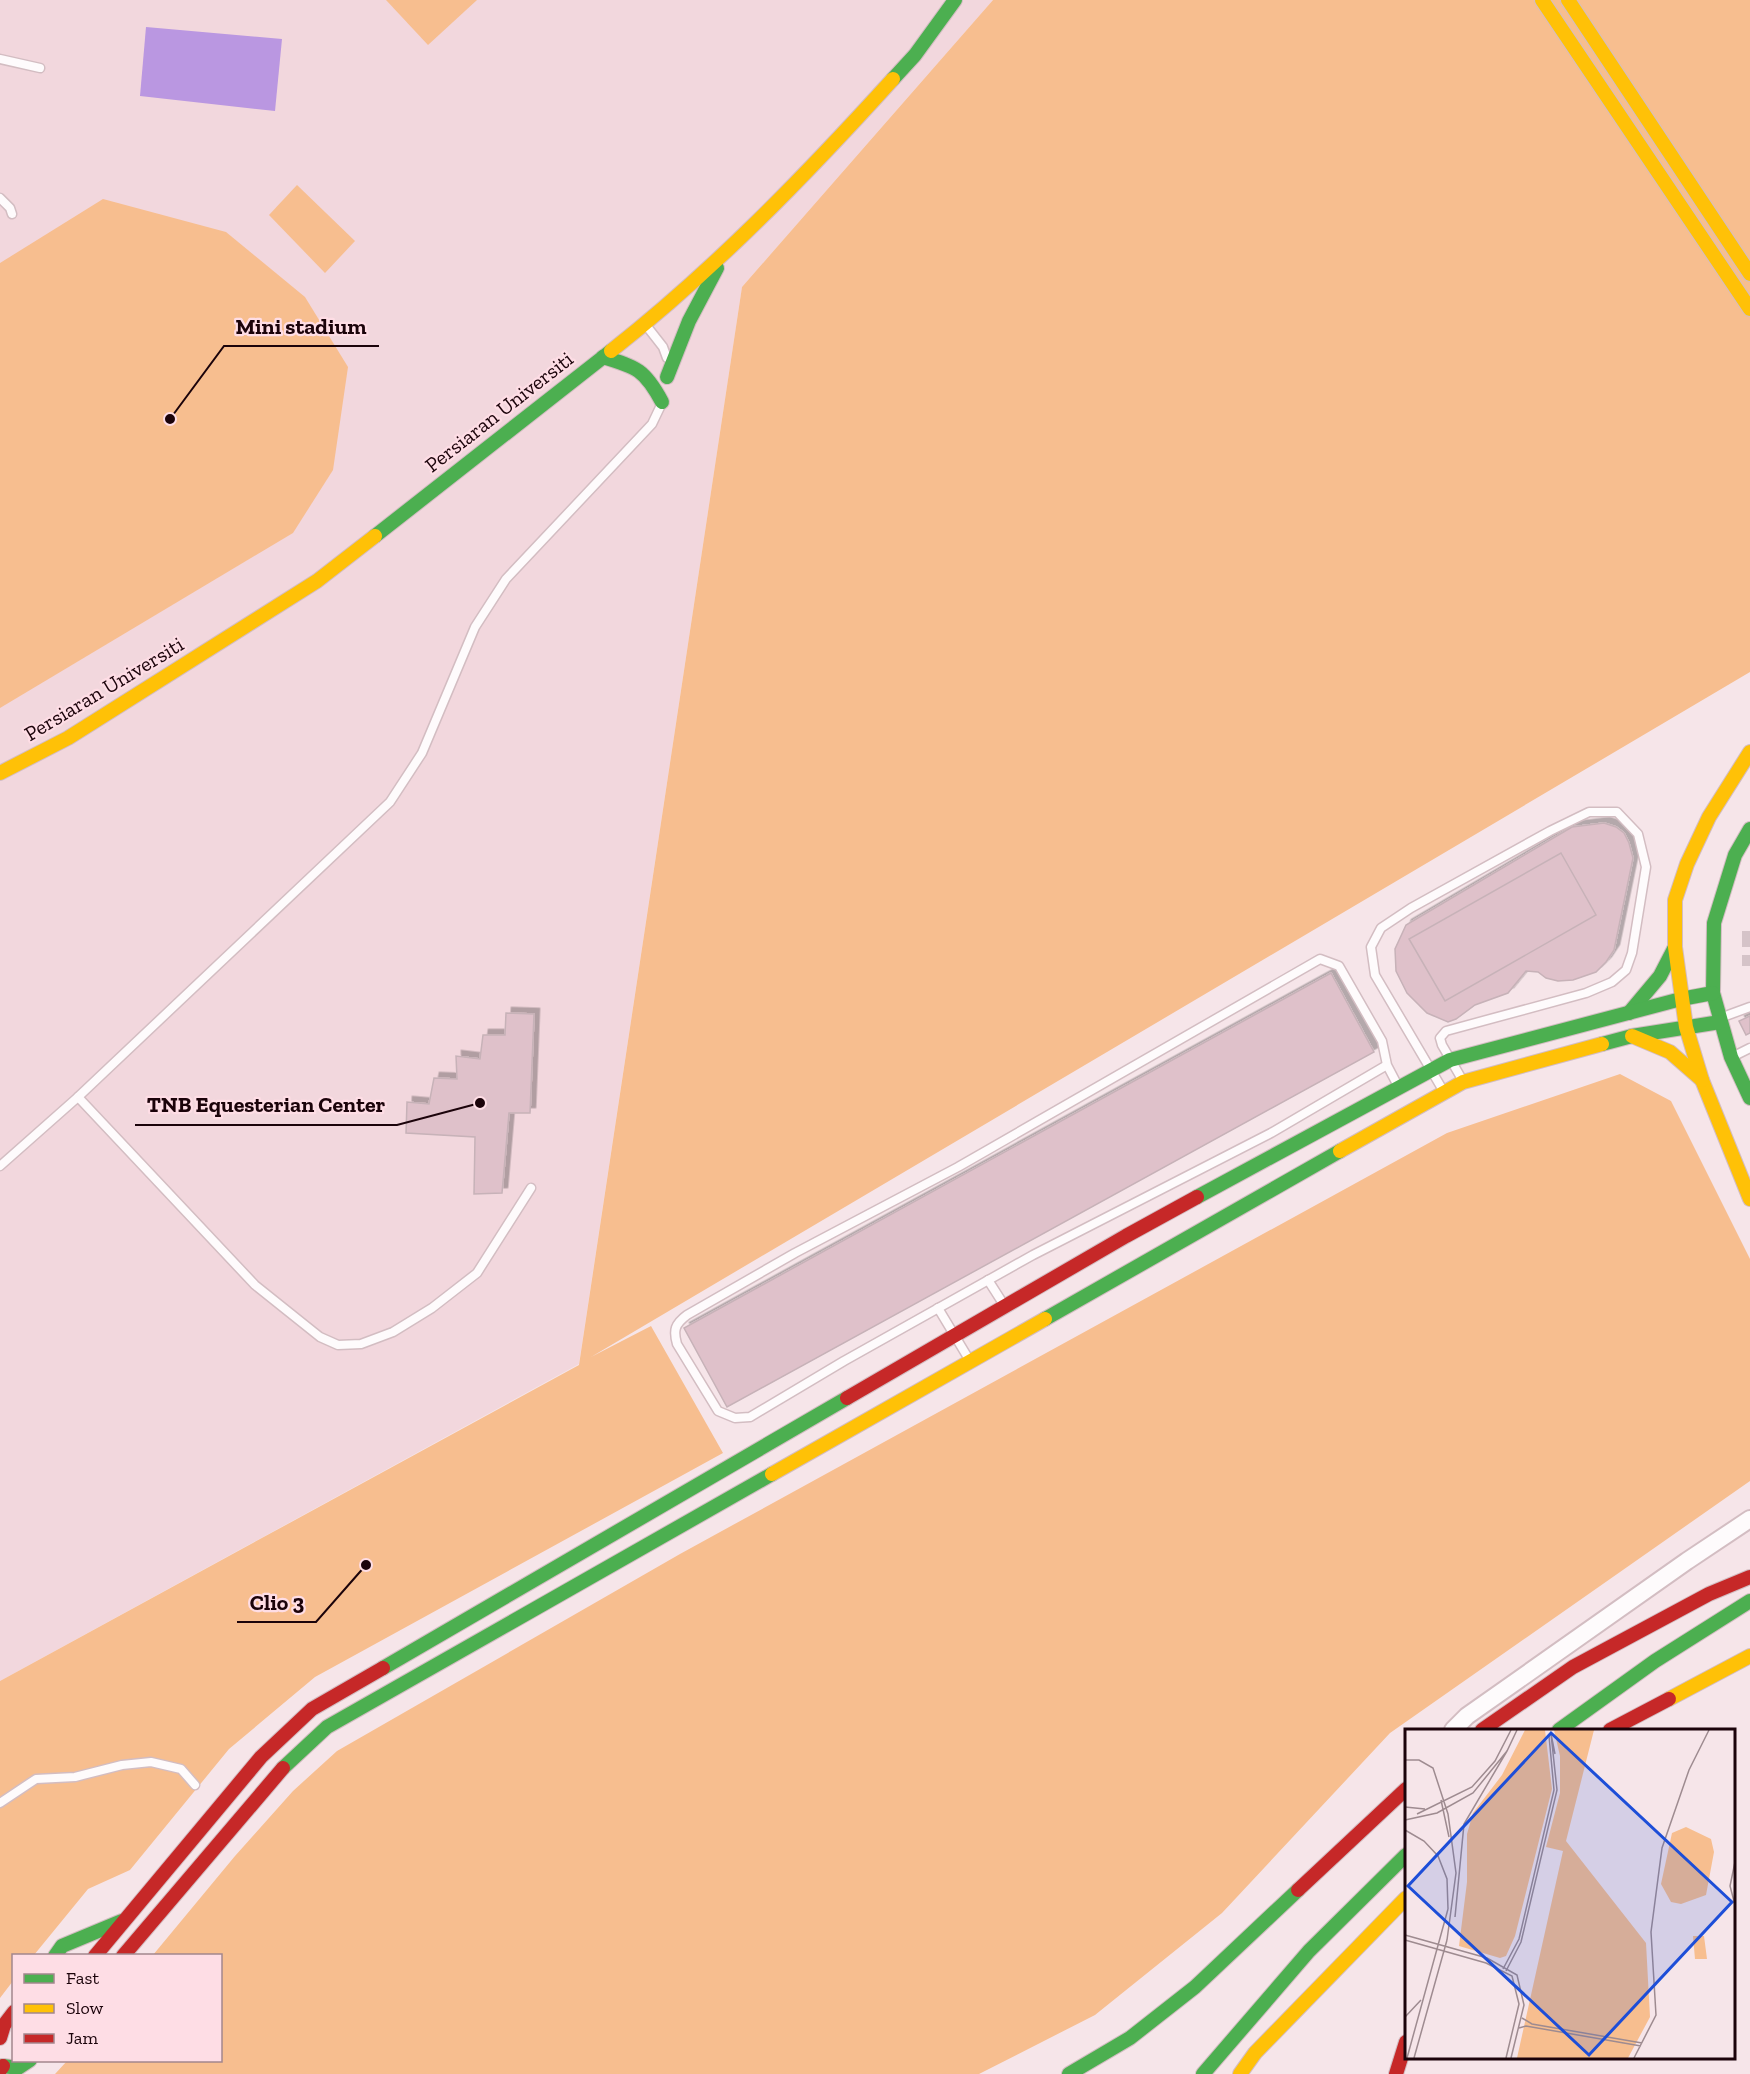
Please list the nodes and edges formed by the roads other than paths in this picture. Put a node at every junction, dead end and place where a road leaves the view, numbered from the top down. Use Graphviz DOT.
graph roads {
  1 [pos="955,0"];
  2 [pos="1542,0"];
  3 [pos="1568,0"];
  4 [pos="0,59"];
  5 [pos="40,68"];
  6 [pos="0,198"];
  7 [pos="12,214"];
  8 [pos="726,251"];
  9 [pos="1750,274"];
  10 [pos="1750,309"];
  11 [pos="645,324"];
  12 [pos="603,357"];
  13 [pos="667,376"];
  14 [pos="662,402"];
  15 [pos="1750,752"];
  16 [pos="0,773"];
  17 [pos="1750,829"];
  18 [pos="1675,947"];
  19 [pos="1713,993"];
  20 [pos="1681,999"];
  21 [pos="1750,1007"];
  22 [pos="1629,1013"];
  23 [pos="1720,1020"];
  24 [pos="1686,1027"];
  25 [pos="1632,1036"];
  26 [pos="1750,1048"];
  27 [pos="1731,1057"];
  28 [pos="1450,1060"];
  29 [pos="1387,1065"];
  30 [pos="1431,1071"];
  31 [pos="1702,1080"];
  32 [pos="1463,1082"];
  33 [pos="1399,1088"];
  34 [pos="1444,1092"];
  35 [pos="78,1097"];
  36 [pos="1750,1098"];
  37 [pos="0,1166"];
  38 [pos="531,1188"];
  39 [pos="1750,1199"];
  40 [pos="988,1280"];
  41 [pos="1004,1306"];
  42 [pos="938,1308"];
  43 [pos="955,1335"];
  44 [pos="970,1362"];
  45 [pos="1750,1519"];
  46 [pos="1750,1577"];
  47 [pos="1750,1601"];
  48 [pos="1750,1656"];
  49 [pos="1669,1699"];
  50 [pos="1455,1729"];
  51 [pos="1485,1729"];
  52 [pos="1562,1729"];
  53 [pos="1614,1729"];
  54 [pos="1639,1729"];
  55 [pos="195,1785"];
  56 [pos="1404,1789"];
  57 [pos="0,1803"];
  58 [pos="1405,1857"];
  59 [pos="1405,1900"];
  60 [pos="125,1920"];
  61 [pos="56,1954"];
  62 [pos="97,1954"];
  63 [pos="125,1954"];
  64 [pos="12,2015"];
  65 [pos="0,2038"];
  66 [pos="1405,2048"];
  67 [pos="29,2062"];
  68 [pos="1,2064"];
  69 [pos="1069,2074"];
  70 [pos="1203,2074"];
  71 [pos="1240,2074"];
  72 [pos="1396,2074"];
  1 -- 8 [label="main road, Persiaran Universiti"];
  2 -- 10 [label="main road"];
  3 -- 9 [label="main road"];
  4 -- 5 [label="lane"];
  6 -- 7 [label="lane"];
  8 -- 11 [label="main road, Persiaran Universiti"];
  8 -- 13 [label="main road"];
  11 -- 12 [label="main road, Persiaran Universiti"];
  11 -- 13 [label="lane"];
  12 -- 14 [label="main road"];
  12 -- 16 [label="main road, Persiaran Universiti"];
  13 -- 14 [label="lane"];
  14 -- 35 [label="lane"];
  15 -- 18 [label="main road"];
  17 -- 19 [label="main road"];
  18 -- 20 [label="main road"];
  18 -- 22 [label="main road"];
  19 -- 20 [label="main road"];
  19 -- 23 [label="main road"];
  20 -- 22 [label="main road"];
  20 -- 24 [label="main road"];
  21 -- 23 [label="lane"];
  22 -- 28 [label="main road"];
  23 -- 24 [label="main road"];
  23 -- 27 [label="main road"];
  24 -- 25 [label="main road"];
  24 -- 31 [label="main road"];
  25 -- 31 [label="main road"];
  25 -- 32 [label="main road"];
  26 -- 27 [label="lane"];
  27 -- 36 [label="main road"];
  28 -- 30 [label="main road"];
  28 -- 30 [label="lane"];
  28 -- 32 [label="lane"];
  29 -- 33 [label="lane"];
  29 -- 40 [label="lane"];
  29 -- 42 [label="lane"];
  30 -- 33 [label="main road"];
  30 -- 34 [label="lane"];
  31 -- 39 [label="main road"];
  32 -- 34 [label="main road"];
  33 -- 41 [label="main road"];
  34 -- 44 [label="main road"];
  35 -- 37 [label="lane"];
  35 -- 38 [label="lane"];
  40 -- 41 [label="lane"];
  40 -- 42 [label="lane"];
  41 -- 43 [label="main road"];
  42 -- 43 [label="lane"];
  43 -- 44 [label="lane"];
  43 -- 60 [label="main road"];
  44 -- 63 [label="main road"];
  45 -- 50 [label="street"];
  46 -- 51 [label="main road"];
  47 -- 52 [label="main road"];
  48 -- 49 [label="main road"];
  49 -- 53 [label="main road"];
  49 -- 54 [label="main road"];
  55 -- 57 [label="lane"];
  56 -- 69 [label="main road"];
  58 -- 70 [label="main road"];
  59 -- 71 [label="main road"];
  60 -- 61 [label="main road"];
  60 -- 62 [label="main road"];
  64 -- 65 [label="main road"];
  66 -- 72 [label="main road"];
  67 -- 68 [label="main road"];
}
